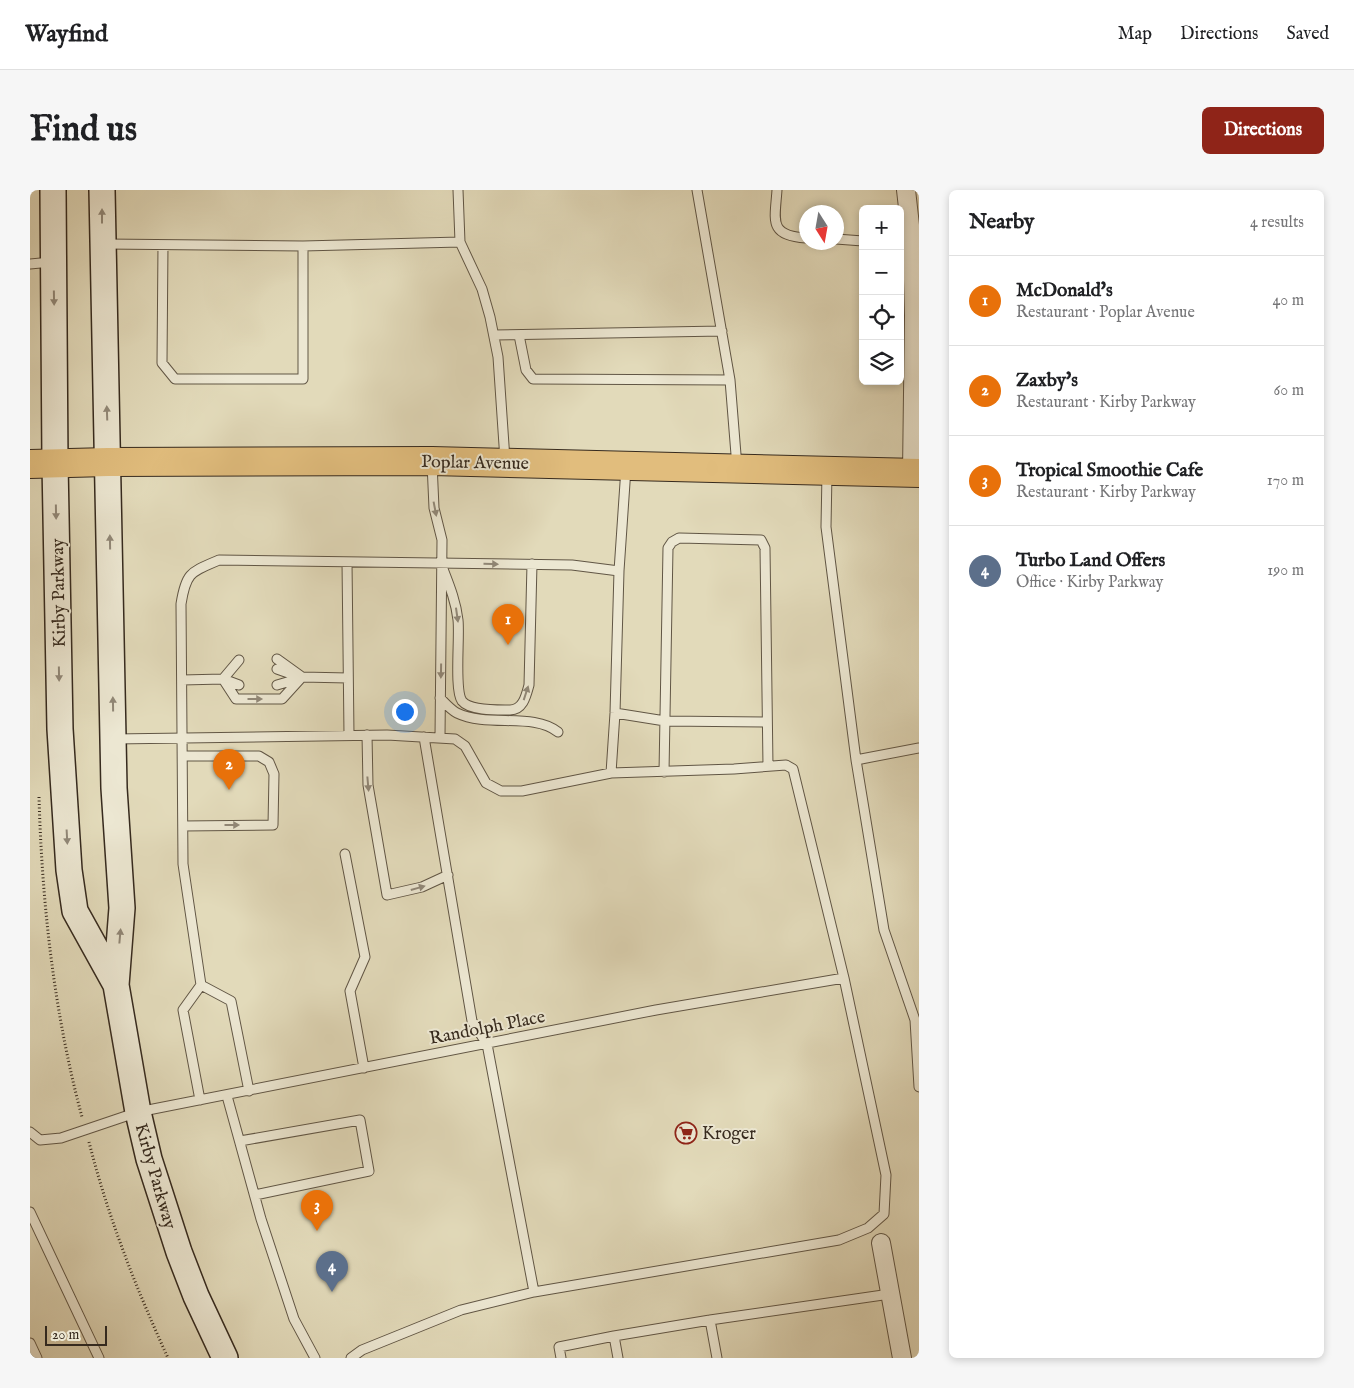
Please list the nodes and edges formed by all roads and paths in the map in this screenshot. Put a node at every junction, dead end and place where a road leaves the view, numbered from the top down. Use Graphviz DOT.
graph roads {
  1 [pos="53,190"];
  2 [pos="102,190"];
  3 [pos="458,190"];
  4 [pos="697,190"];
  5 [pos="777,190"];
  6 [pos="906,190"];
  7 [pos="799,237"];
  8 [pos="844,240"];
  9 [pos="859,241"];
  10 [pos="460,242"];
  11 [pos="906,243"];
  12 [pos="102,244"];
  13 [pos="163,245"];
  14 [pos="303,246"];
  15 [pos="42,263"];
  16 [pos="916,315"];
  17 [pos="722,331"];
  18 [pos="519,335"];
  19 [pos="494,336"];
  20 [pos="730,380"];
  21 [pos="432,461"];
  22 [pos="108,462"];
  23 [pos="505,463"];
  24 [pos="43,464"];
  25 [pos="626,465"];
  26 [pos="737,467"];
  27 [pos="827,470"];
  28 [pos="916,472"];
  29 [pos="347,562"];
  30 [pos="532,564"];
  31 [pos="443,566"];
  32 [pos="619,571"];
  33 [pos="277,659"];
  34 [pos="239,660"];
  35 [pos="277,669"];
  36 [pos="239,670"];
  37 [pos="302,677"];
  38 [pos="348,678"];
  39 [pos="182,680"];
  40 [pos="223,680"];
  41 [pos="239,685"];
  42 [pos="277,685"];
  43 [pos="440,698"];
  44 [pos="615,713"];
  45 [pos="665,721"];
  46 [pos="767,722"];
  47 [pos="558,732"];
  48 [pos="349,735"];
  49 [pos="367,735"];
  50 [pos="424,736"];
  51 [pos="440,737"];
  52 [pos="183,738"];
  53 [pos="113,739"];
  54 [pos="919,748"];
  55 [pos="183,756"];
  56 [pos="856,760"];
  57 [pos="768,766"];
  58 [pos="664,772"];
  59 [pos="612,773"];
  60 [pos="183,826"];
  61 [pos="345,854"];
  62 [pos="448,875"];
  63 [pos="844,978"];
  64 [pos="116,985"];
  65 [pos="201,985"];
  66 [pos="487,1044"];
  67 [pos="364,1068"];
  68 [pos="919,1087"];
  69 [pos="249,1091"];
  70 [pos="227,1096"];
  71 [pos="200,1100"];
  72 [pos="138,1112"];
  73 [pos="30,1132"];
  74 [pos="240,1142"];
  75 [pos="255,1196"];
  76 [pos="30,1212"];
  77 [pos="881,1243"];
  78 [pos="534,1292"];
  79 [pos="890,1294"];
  80 [pos="710,1320"];
  81 [pos="614,1336"];
  82 [pos="30,1343"];
  83 [pos="38,1358"];
  84 [pos="98,1358"];
  85 [pos="225,1358"];
  86 [pos="315,1358"];
  87 [pos="351,1358"];
  88 [pos="561,1358"];
  89 [pos="618,1358"];
  90 [pos="717,1358"];
  91 [pos="902,1358"];
  1 -- 15 [label="main road, Kirby Parkway"];
  12 -- 2 [label="main road, Kirby Parkway, one-way"];
  3 -- 10 [label="lane"];
  4 -- 17 [label="lane"];
  5 -- 7 [label="lane"];
  6 -- 11 [label="street"];
  8 -- 9 [label="lane"];
  10 -- 14 [label="lane"];
  10 -- 19 [label="lane"];
  11 -- 16 [label="street"];
  12 -- 13 [label="lane"];
  22 -- 12 [label="main road, Kirby Parkway, one-way"];
  13 -- 14 [label="lane"];
  13 -- 14 [label="lane"];
  15 -- 24 [label="main road, Kirby Parkway, one-way"];
  16 -- 28 [label="street"];
  17 -- 18 [label="lane"];
  17 -- 20 [label="lane"];
  18 -- 19 [label="lane"];
  18 -- 20 [label="lane"];
  19 -- 23 [label="lane"];
  20 -- 26 [label="lane"];
  21 -- 22 [label="main road, Poplar Avenue"];
  21 -- 23 [label="main road, Poplar Avenue"];
  21 -- 31 [label="lane, one-way"];
  22 -- 24 [label="main road, Poplar Avenue"];
  53 -- 22 [label="main road, Kirby Parkway, one-way"];
  23 -- 25 [label="main road, Poplar Avenue"];
  24 -- 64 [label="main road, Kirby Parkway, one-way"];
  25 -- 26 [label="main road, Poplar Avenue"];
  25 -- 32 [label="lane"];
  26 -- 27 [label="main road, Poplar Avenue"];
  27 -- 28 [label="main road, Poplar Avenue"];
  27 -- 56 [label="lane"];
  29 -- 31 [label="lane"];
  29 -- 38 [label="lane"];
  29 -- 39 [label="lane"];
  31 -- 30 [label="lane, one-way"];
  31 -- 30 [label="lane, one-way"];
  30 -- 32 [label="lane"];
  31 -- 43 [label="lane, one-way"];
  32 -- 44 [label="lane"];
  33 -- 37 [label="lane"];
  34 -- 40 [label="lane"];
  35 -- 37 [label="lane"];
  36 -- 40 [label="lane"];
  37 -- 38 [label="lane"];
  40 -- 37 [label="lane, one-way"];
  37 -- 42 [label="lane"];
  38 -- 48 [label="lane"];
  39 -- 40 [label="lane"];
  39 -- 52 [label="lane"];
  40 -- 41 [label="lane"];
  43 -- 47 [label="lane"];
  43 -- 51 [label="lane"];
  44 -- 45 [label="lane"];
  44 -- 59 [label="lane"];
  45 -- 46 [label="lane"];
  45 -- 46 [label="lane"];
  45 -- 58 [label="lane"];
  46 -- 57 [label="lane"];
  48 -- 49 [label="lane"];
  48 -- 52 [label="lane"];
  49 -- 50 [label="lane"];
  49 -- 62 [label="lane, one-way"];
  50 -- 51 [label="lane"];
  50 -- 62 [label="lane"];
  51 -- 59 [label="lane"];
  52 -- 53 [label="lane"];
  52 -- 55 [label="lane"];
  64 -- 53 [label="main road, Kirby Parkway, one-way"];
  54 -- 56 [label="lane"];
  55 -- 60 [label="lane"];
  60 -- 55 [label="lane, one-way"];
  56 -- 68 [label="lane"];
  57 -- 58 [label="lane"];
  57 -- 63 [label="lane"];
  58 -- 59 [label="lane"];
  60 -- 65 [label="lane"];
  61 -- 67 [label="lane"];
  62 -- 66 [label="lane"];
  63 -- 66 [label="lane, Randolph Place"];
  63 -- 78 [label="lane"];
  64 -- 72 [label="main road, Kirby Parkway"];
  65 -- 69 [label="lane"];
  65 -- 71 [label="lane"];
  66 -- 67 [label="lane, Randolph Place"];
  66 -- 78 [label="lane"];
  67 -- 69 [label="lane, Randolph Place"];
  69 -- 70 [label="lane, Randolph Place"];
  70 -- 71 [label="lane, Randolph Place"];
  70 -- 74 [label="lane"];
  71 -- 72 [label="lane, Randolph Place"];
  72 -- 73 [label="lane, Randolph Place"];
  72 -- 85 [label="main road, Kirby Parkway"];
  74 -- 75 [label="lane"];
  74 -- 75 [label="lane"];
  75 -- 86 [label="lane"];
  76 -- 84 [label="lane"];
  77 -- 79 [label="street"];
  78 -- 87 [label="lane"];
  79 -- 80 [label="lane"];
  79 -- 91 [label="street"];
  80 -- 81 [label="lane"];
  80 -- 90 [label="lane"];
  81 -- 88 [label="lane"];
  81 -- 89 [label="lane"];
  82 -- 83 [label="lane"];
}
